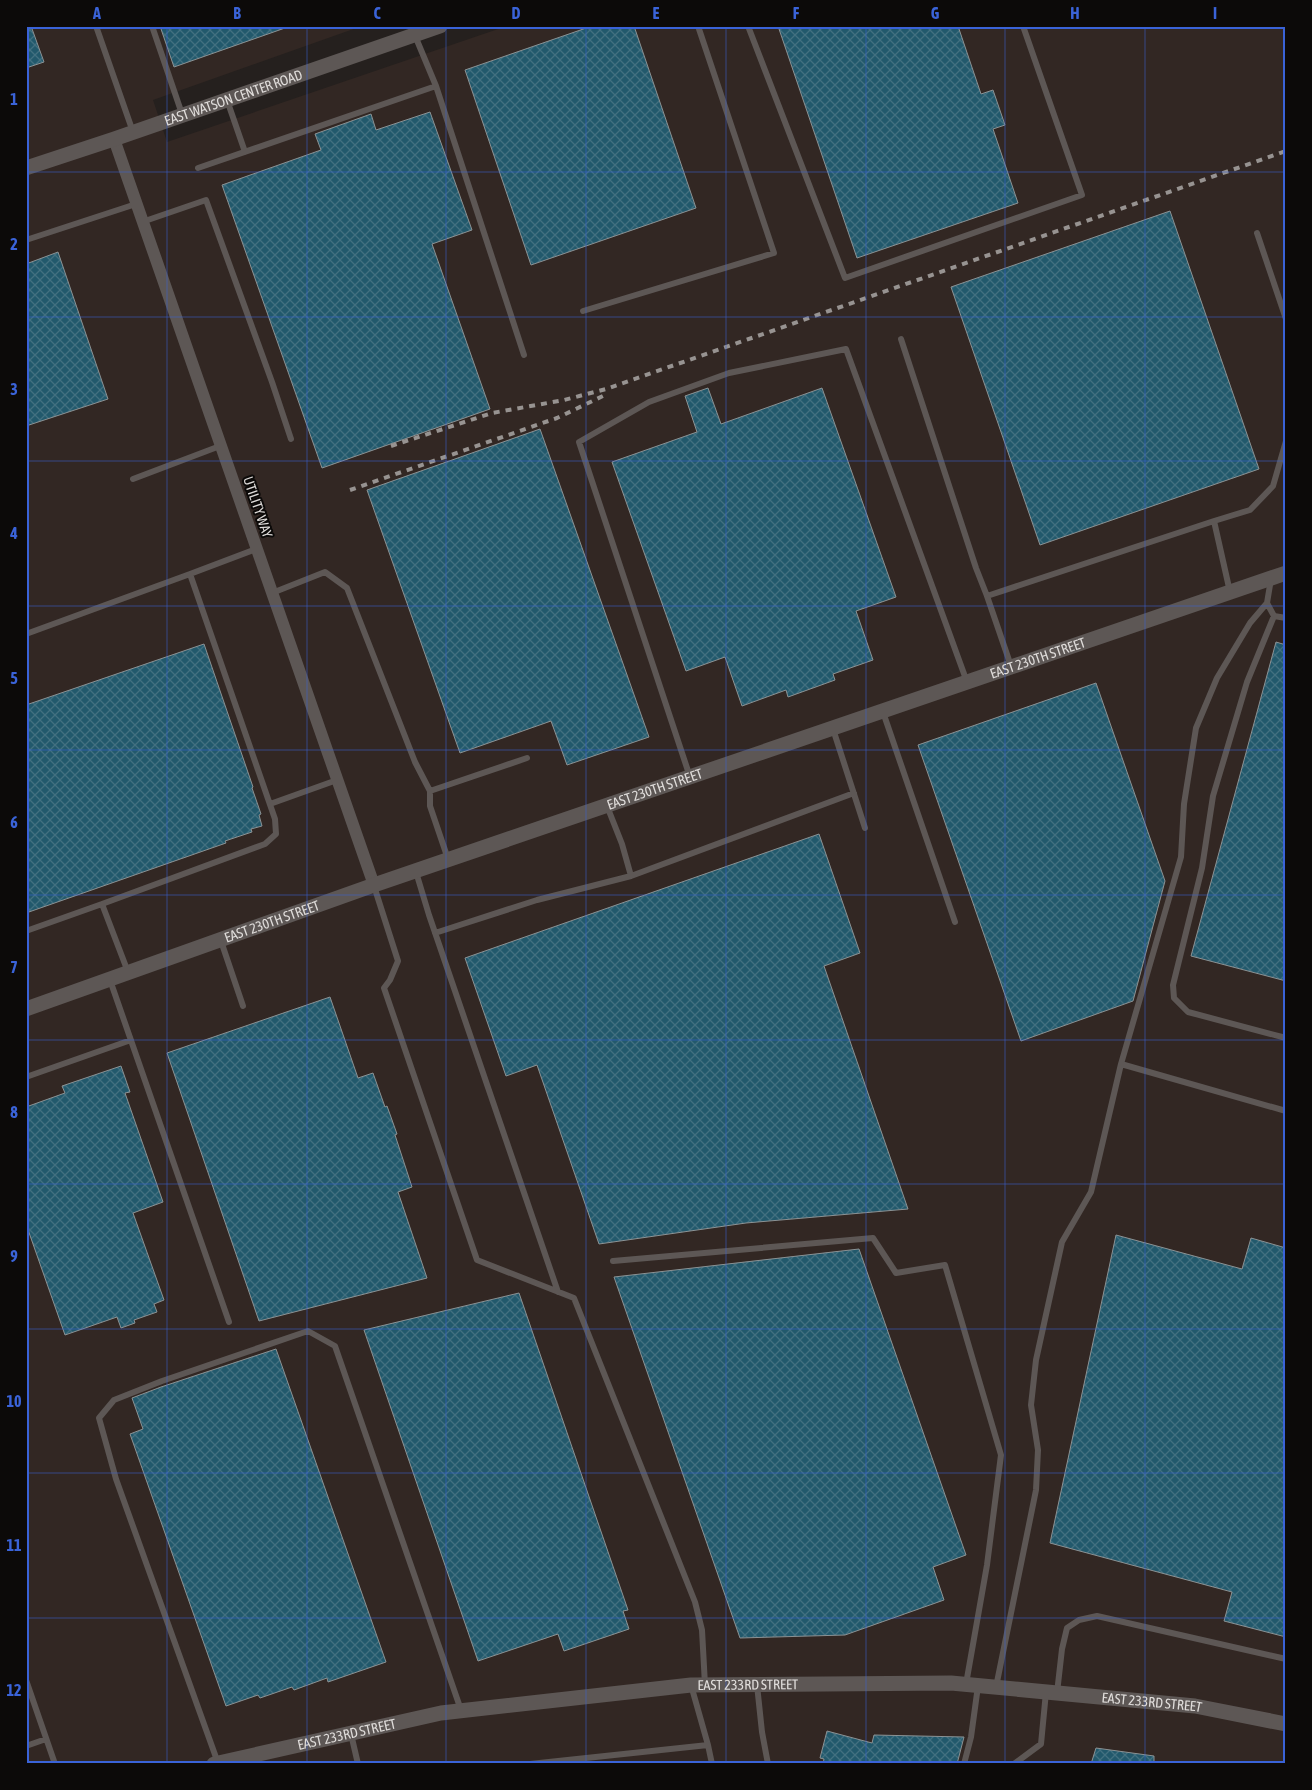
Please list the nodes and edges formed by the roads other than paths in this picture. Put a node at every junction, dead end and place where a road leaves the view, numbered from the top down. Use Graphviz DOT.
graph roads {
  1 [pos="96,26"];
  2 [pos="152,26"];
  3 [pos="440,26"];
  4 [pos="698,26"];
  5 [pos="748,26"];
  6 [pos="1023,26"];
  7 [pos="413,31"];
  8 [pos="436,86"];
  9 [pos="227,100"];
  10 [pos="183,115"];
  11 [pos="133,133"];
  12 [pos="114,140"];
  13 [pos="245,152"];
  14 [pos="26,168"];
  15 [pos="198,168"];
  16 [pos="136,204"];
  17 [pos="142,222"];
  18 [pos="1257,233"];
  19 [pos="26,240"];
  20 [pos="583,311"];
  21 [pos="1286,319"];
  22 [pos="901,338"];
  23 [pos="524,355"];
  24 [pos="291,439"];
  25 [pos="1286,441"];
  26 [pos="220,446"];
  27 [pos="133,479"];
  28 [pos="1214,521"];
  29 [pos="256,549"];
  30 [pos="1286,573"];
  31 [pos="190,574"];
  32 [pos="1271,578"];
  33 [pos="1230,592"];
  34 [pos="272,593"];
  35 [pos="987,596"];
  36 [pos="1267,603"];
  37 [pos="1274,616"];
  38 [pos="1286,618"];
  39 [pos="26,634"];
  40 [pos="1011,667"];
  41 [pos="967,682"];
  42 [pos="883,711"];
  43 [pos="833,728"];
  44 [pos="528,758"];
  45 [pos="690,776"];
  46 [pos="337,780"];
  47 [pos="430,791"];
  48 [pos="854,793"];
  49 [pos="270,804"];
  50 [pos="606,805"];
  51 [pos="865,828"];
  52 [pos="448,859"];
  53 [pos="415,870"];
  54 [pos="631,876"];
  55 [pos="374,885"];
  56 [pos="102,904"];
  57 [pos="955,922"];
  58 [pos="26,931"];
  59 [pos="435,933"];
  60 [pos="220,940"];
  61 [pos="128,972"];
  62 [pos="109,979"];
  63 [pos="243,1006"];
  64 [pos="26,1008"];
  65 [pos="1286,1038"];
  66 [pos="131,1040"];
  67 [pos="1121,1064"];
  68 [pos="26,1077"];
  69 [pos="1286,1111"];
  70 [pos="613,1261"];
  71 [pos="558,1292"];
  72 [pos="229,1322"];
  73 [pos="1286,1659"];
  74 [pos="26,1680"];
  75 [pos="757,1684"];
  76 [pos="698,1685"];
  77 [pos="972,1685"];
  78 [pos="996,1687"];
  79 [pos="1052,1692"];
  80 [pos="461,1710"];
  81 [pos="1286,1724"];
  82 [pos="351,1733"];
  83 [pos="46,1739"];
  84 [pos="708,1745"];
  85 [pos="26,1746"];
  86 [pos="223,1763"];
  87 [pos="54,1764"];
  88 [pos="358,1764"];
  89 [pos="530,1764"];
  90 [pos="712,1764"];
  91 [pos="768,1764"];
  92 [pos="964,1764"];
  93 [pos="1014,1764"];
  1 -- 11 [label="lane"];
  2 -- 10 [label="lane"];
  3 -- 7 [label="street, EAST WATSON CENTER ROAD"];
  4 -- 20 [label="lane"];
  5 -- 6 [label="lane"];
  7 -- 8 [label="lane"];
  7 -- 9 [label="street, EAST WATSON CENTER ROAD"];
  8 -- 13 [label="lane"];
  8 -- 23 [label="lane"];
  9 -- 10 [label="street, EAST WATSON CENTER ROAD"];
  9 -- 13 [label="lane"];
  10 -- 11 [label="street, EAST WATSON CENTER ROAD"];
  11 -- 12 [label="street, EAST WATSON CENTER ROAD"];
  12 -- 14 [label="street, EAST WATSON CENTER ROAD"];
  12 -- 16 [label="street, UTILITY WAY"];
  13 -- 15 [label="lane"];
  16 -- 17 [label="street, UTILITY WAY"];
  16 -- 19 [label="lane"];
  17 -- 24 [label="lane"];
  17 -- 26 [label="street, UTILITY WAY"];
  18 -- 21 [label="lane"];
  22 -- 35 [label="lane"];
  25 -- 28 [label="lane"];
  26 -- 27 [label="lane"];
  26 -- 29 [label="street, UTILITY WAY"];
  28 -- 33 [label="lane"];
  28 -- 35 [label="lane"];
  29 -- 31 [label="lane"];
  29 -- 34 [label="street, UTILITY WAY"];
  30 -- 32 [label="street, EAST 230TH STREET"];
  31 -- 39 [label="lane"];
  31 -- 49 [label="lane"];
  32 -- 33 [label="street, EAST 230TH STREET"];
  32 -- 36 [label="lane"];
  33 -- 40 [label="street, EAST 230TH STREET"];
  34 -- 46 [label="street, UTILITY WAY"];
  34 -- 47 [label="lane"];
  35 -- 40 [label="lane"];
  36 -- 37 [label="lane"];
  36 -- 67 [label="lane"];
  37 -- 38 [label="lane"];
  37 -- 65 [label="lane"];
  40 -- 41 [label="street, EAST 230TH STREET"];
  41 -- 42 [label="street, EAST 230TH STREET"];
  41 -- 45 [label="lane"];
  42 -- 43 [label="street, EAST 230TH STREET"];
  42 -- 57 [label="lane"];
  43 -- 45 [label="street, EAST 230TH STREET"];
  43 -- 48 [label="lane"];
  44 -- 47 [label="lane"];
  45 -- 50 [label="street, EAST 230TH STREET"];
  46 -- 49 [label="lane"];
  46 -- 55 [label="street, UTILITY WAY"];
  47 -- 52 [label="lane"];
  48 -- 51 [label="lane"];
  48 -- 54 [label="lane"];
  49 -- 56 [label="lane"];
  50 -- 52 [label="street, EAST 230TH STREET"];
  50 -- 54 [label="lane"];
  52 -- 53 [label="street, EAST 230TH STREET"];
  53 -- 55 [label="street, EAST 230TH STREET"];
  53 -- 59 [label="lane"];
  54 -- 59 [label="lane"];
  55 -- 60 [label="street, EAST 230TH STREET"];
  55 -- 71 [label="lane"];
  56 -- 58 [label="lane"];
  56 -- 61 [label="lane"];
  59 -- 71 [label="lane"];
  60 -- 61 [label="street, EAST 230TH STREET"];
  60 -- 63 [label="lane"];
  61 -- 62 [label="street, EAST 230TH STREET"];
  62 -- 64 [label="street, EAST 230TH STREET"];
  62 -- 66 [label="lane"];
  66 -- 68 [label="lane"];
  66 -- 72 [label="lane"];
  67 -- 69 [label="lane"];
  67 -- 78 [label="lane"];
  70 -- 77 [label="lane"];
  71 -- 76 [label="lane"];
  73 -- 79 [label="lane"];
  74 -- 83 [label="lane"];
  75 -- 76 [label="street, EAST 233RD STREET"];
  75 -- 77 [label="street, EAST 233RD STREET"];
  75 -- 91 [label="lane"];
  76 -- 80 [label="street, EAST 233RD STREET"];
  76 -- 84 [label="lane"];
  77 -- 78 [label="street, EAST 233RD STREET"];
  77 -- 92 [label="lane"];
  78 -- 79 [label="street, EAST 233RD STREET"];
  79 -- 81 [label="street, EAST 233RD STREET"];
  79 -- 93 [label="lane"];
  80 -- 82 [label="street, EAST 233RD STREET"];
  80 -- 86 [label="lane"];
  82 -- 86 [label="street, EAST 233RD STREET"];
  82 -- 88 [label="lane"];
  83 -- 85 [label="lane"];
  83 -- 87 [label="lane"];
  84 -- 89 [label="lane"];
  84 -- 90 [label="lane"];
}
